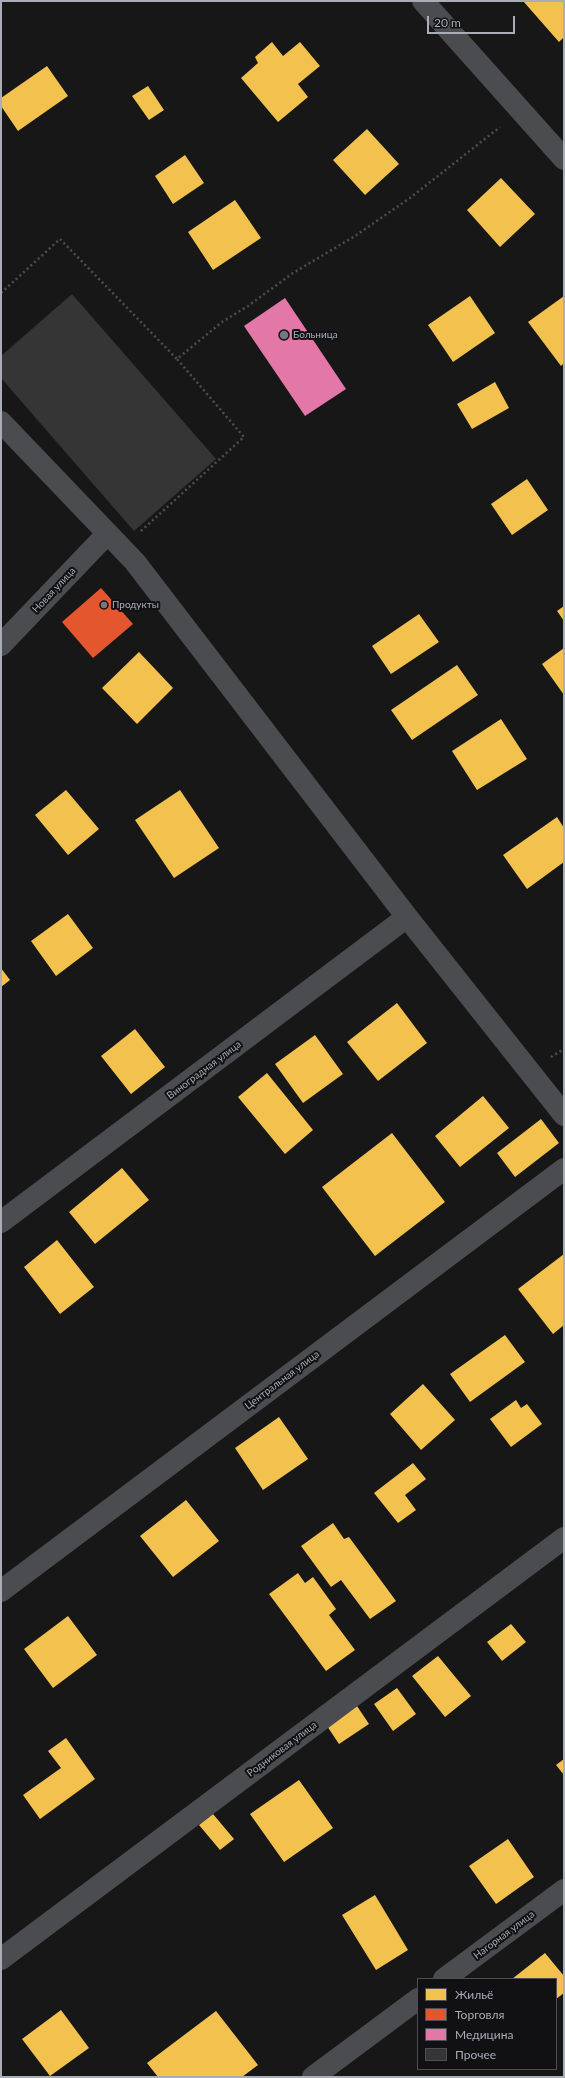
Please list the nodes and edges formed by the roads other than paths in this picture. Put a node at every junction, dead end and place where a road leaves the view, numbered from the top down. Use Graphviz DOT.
graph roads {
  1 [pos="423,1"];
  2 [pos="564,159"];
  3 [pos="1,422"];
  4 [pos="107,534"];
  5 [pos="1,645"];
  6 [pos="407,917"];
  7 [pos="564,1115"];
  8 [pos="564,1169"];
  9 [pos="1,1222"];
  10 [pos="564,1538"];
  11 [pos="1,1591"];
  12 [pos="564,1890"];
  13 [pos="1,1959"];
  14 [pos="445,1978"];
  15 [pos="417,2000"];
  16 [pos="313,2077"];
  1 -- 2 [label="street"];
  3 -- 4 [label="street"];
  4 -- 5 [label="street, Новая улица"];
  4 -- 6 [label="street"];
  6 -- 7 [label="street"];
  6 -- 9 [label="street, Виноградная улица"];
  8 -- 11 [label="street, Центральная улица"];
  10 -- 13 [label="street, Родниковая улица"];
  12 -- 14 [label="street, Нагорная улица"];
  15 -- 16 [label="street"];
}
